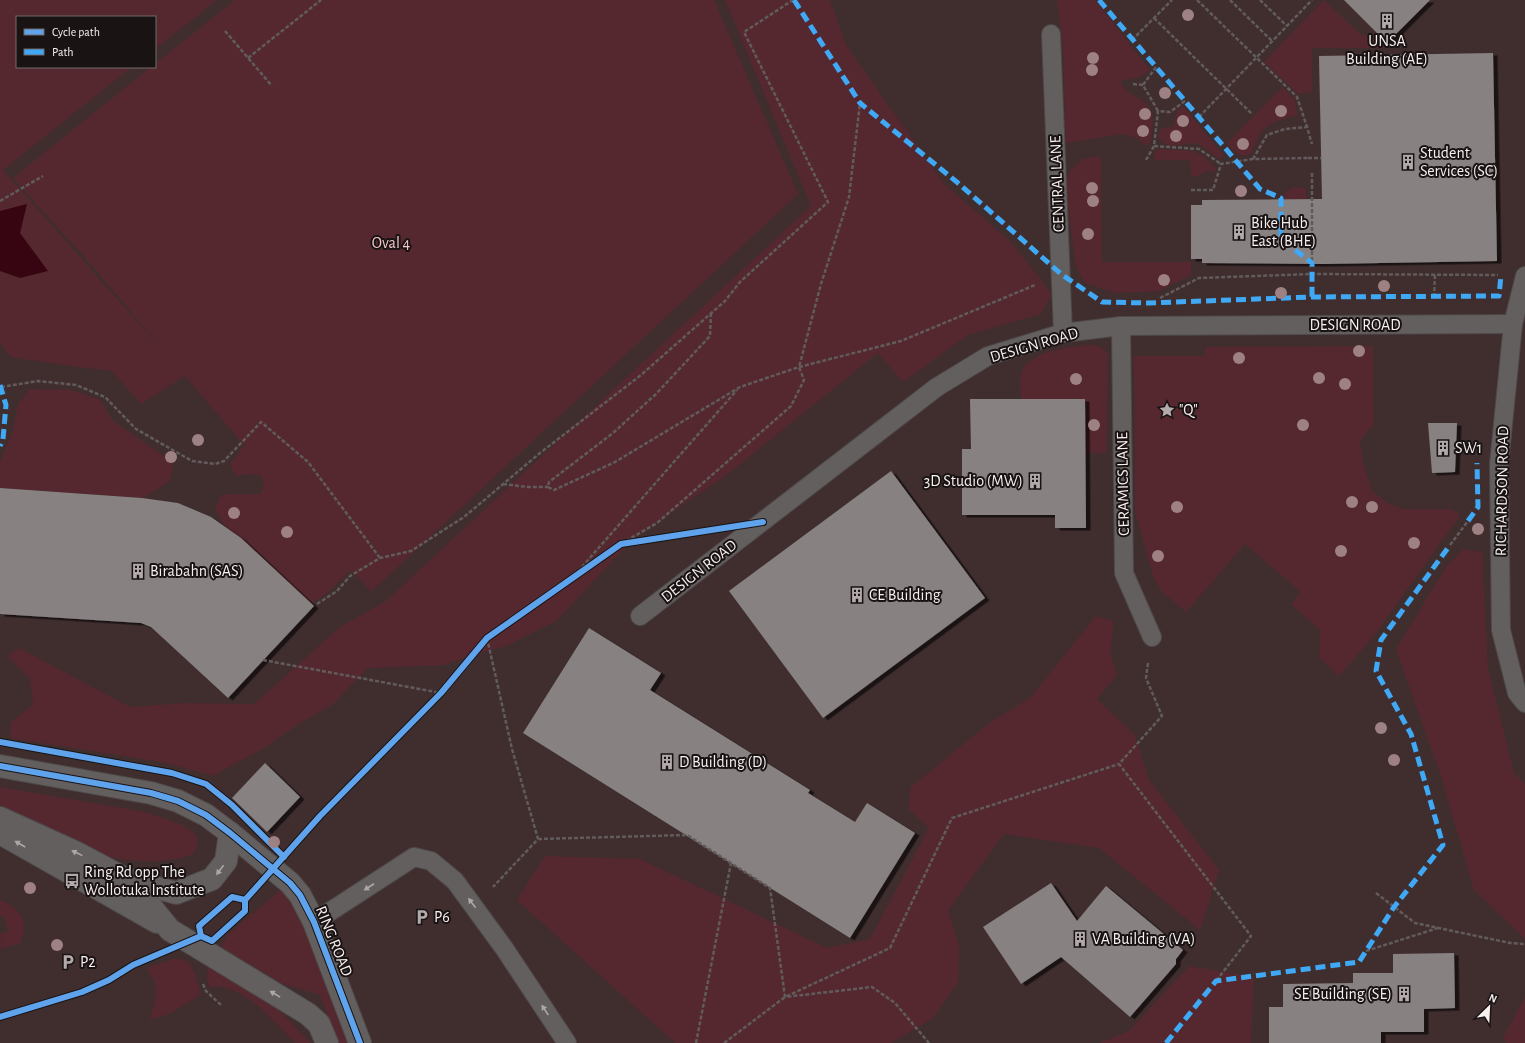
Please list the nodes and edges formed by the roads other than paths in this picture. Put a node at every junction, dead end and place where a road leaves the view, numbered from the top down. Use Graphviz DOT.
graph roads {
  1 [pos="1051,34"];
  2 [pos="1525,276"];
  3 [pos="1513,324"];
  4 [pos="1121,326"];
  5 [pos="1063,333"];
  6 [pos="640,616"];
  7 [pos="1152,636"];
  8 [pos="1525,703"];
  9 [pos="0,766"];
  10 [pos="0,818"];
  11 [pos="0,833"];
  12 [pos="230,834"];
  13 [pos="124,878"];
  14 [pos="314,922"];
  15 [pos="170,930"];
  16 [pos="327,1043"];
  17 [pos="360,1043"];
  18 [pos="567,1043"];
  1 -- 5 [label="lane, CENTRAL LANE"];
  2 -- 3 [label="lane, RICHARDSON ROAD"];
  3 -- 4 [label="lane, DESIGN ROAD"];
  3 -- 8 [label="lane, RICHARDSON ROAD"];
  4 -- 5 [label="lane, DESIGN ROAD"];
  4 -- 7 [label="lane, CERAMICS LANE"];
  5 -- 6 [label="lane, DESIGN ROAD"];
  9 -- 12 [label="street, RING ROAD"];
  13 -- 10 [label="street, one-way"];
  15 -- 11 [label="street, one-way"];
  12 -- 13 [label="street, one-way"];
  12 -- 14 [label="street, RING ROAD"];
  13 -- 15 [label="street"];
  14 -- 17 [label="street, RING ROAD"];
  18 -- 14 [label="lane, one-way"];
  16 -- 15 [label="street, one-way"];
}
